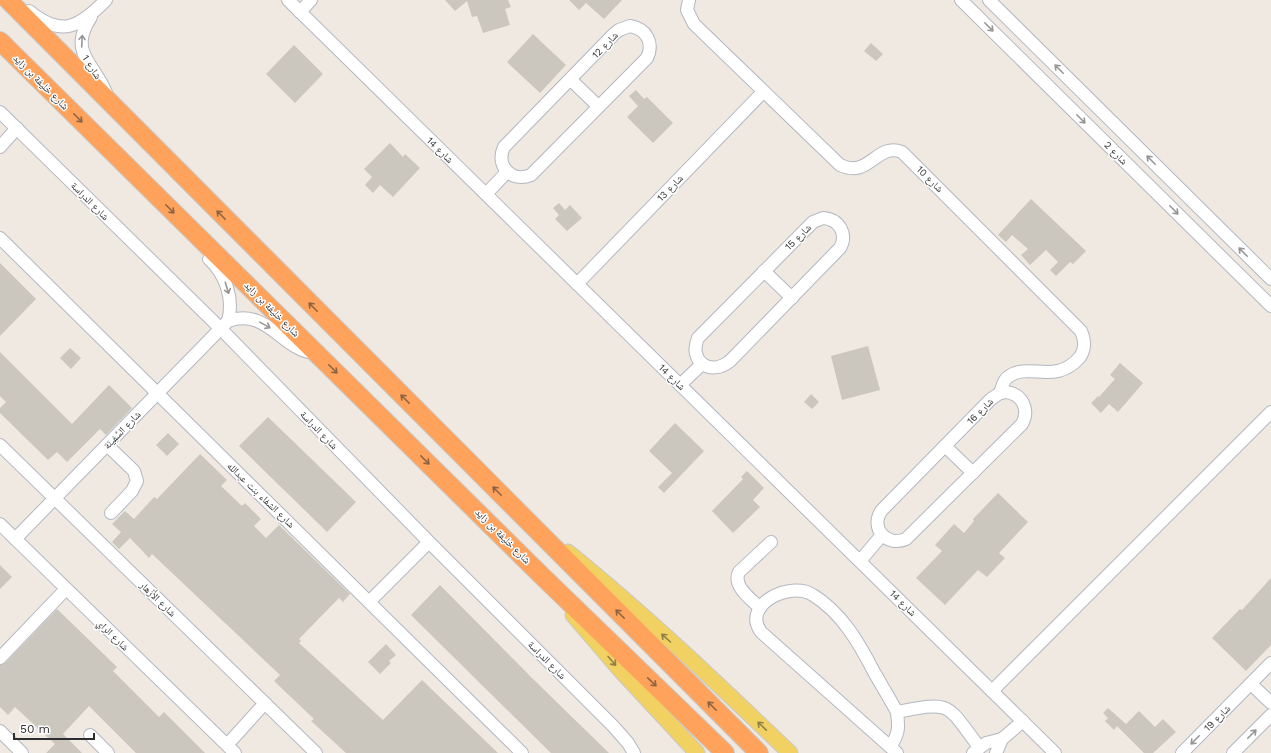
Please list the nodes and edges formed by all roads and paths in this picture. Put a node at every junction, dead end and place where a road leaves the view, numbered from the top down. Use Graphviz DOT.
graph roads {
  1 [pos="8,0"];
  2 [pos="16,0"];
  3 [pos="106,0"];
  4 [pos="288,0"];
  5 [pos="311,0"];
  6 [pos="689,0"];
  7 [pos="961,0"];
  8 [pos="989,0"];
  9 [pos="94,12"];
  10 [pos="300,12"];
  11 [pos="0,41"];
  12 [pos="571,80"];
  13 [pos="763,92"];
  14 [pos="109,100"];
  15 [pos="598,106"];
  16 [pos="0,112"];
  17 [pos="17,128"];
  18 [pos="0,147"];
  19 [pos="507,172"];
  20 [pos="486,194"];
  21 [pos="194,233"];
  22 [pos="0,238"];
  23 [pos="764,271"];
  24 [pos="1271,279"];
  25 [pos="577,284"];
  26 [pos="792,298"];
  27 [pos="1271,306"];
  28 [pos="224,325"];
  29 [pos="316,353"];
  30 [pos="702,364"];
  31 [pos="680,385"];
  32 [pos="1000,393"];
  33 [pos="157,394"];
  34 [pos="1271,412"];
  35 [pos="0,445"];
  36 [pos="107,446"];
  37 [pos="945,446"];
  38 [pos="974,473"];
  39 [pos="54,499"];
  40 [pos="111,513"];
  41 [pos="525,518"];
  42 [pos="0,524"];
  43 [pos="882,535"];
  44 [pos="15,539"];
  45 [pos="429,542"];
  46 [pos="771,542"];
  47 [pos="860,561"];
  48 [pos="543,576"];
  49 [pos="66,589"];
  50 [pos="370,601"];
  51 [pos="760,608"];
  52 [pos="0,658"];
  53 [pos="1271,662"];
  54 [pos="1251,684"];
  55 [pos="992,691"];
  56 [pos="265,703"];
  57 [pos="1271,703"];
  58 [pos="897,712"];
  59 [pos="1271,715"];
  60 [pos="1023,721"];
  61 [pos="0,731"];
  62 [pos="90,736"];
  63 [pos="1002,739"];
  64 [pos="231,749"];
  65 [pos="893,750"];
  66 [pos="976,750"];
  67 [pos="22,753"];
  68 [pos="108,753"];
  69 [pos="316,753"];
  70 [pos="522,753"];
  71 [pos="634,753"];
  72 [pos="698,753"];
  73 [pos="725,753"];
  74 [pos="759,753"];
  75 [pos="790,753"];
  76 [pos="996,753"];
  77 [pos="1055,753"];
  78 [pos="1182,753"];
  79 [pos="1233,753"];
  1 -- 14 [label="highway"];
  2 -- 9 [label="street, شارع 1"];
  3 -- 9 [label="street, شارع 1"];
  4 -- 10 [label="street, شارع 14"];
  5 -- 10 [label="street"];
  6 -- 13 [label="street, شارع 10"];
  7 -- 27 [label="street, شارع 2, one-way"];
  24 -- 8 [label="street, شارع 2, one-way"];
  14 -- 9 [label="street, شارع 1, one-way"];
  10 -- 20 [label="street, شارع 14"];
  11 -- 21 [label="highway, شارع خليفة بن زايد, one-way"];
  12 -- 15 [label="street"];
  12 -- 15 [label="street, شارع 12"];
  12 -- 19 [label="street, شارع 12"];
  13 -- 25 [label="street, شارع 13"];
  13 -- 32 [label="street, شارع 10"];
  41 -- 14 [label="highway, one-way"];
  15 -- 19 [label="street, شارع 12"];
  16 -- 17 [label="street, شارع الدراسة"];
  17 -- 18 [label="street"];
  17 -- 28 [label="street, شارع الدراسة"];
  19 -- 20 [label="street"];
  20 -- 25 [label="street, شارع 14"];
  21 -- 28 [label="street, one-way"];
  21 -- 29 [label="highway, شارع خليفة بن زايد"];
  22 -- 33 [label="street, شارع الشفاء بنت عبدالله"];
  23 -- 26 [label="street"];
  23 -- 26 [label="street, شارع 15"];
  23 -- 30 [label="street, شارع 15"];
  25 -- 31 [label="street, شارع 14"];
  26 -- 30 [label="street, شارع 15"];
  28 -- 29 [label="street, one-way"];
  28 -- 33 [label="street, شارع السَّفِينَة"];
  28 -- 45 [label="street, شارع الدراسة"];
  29 -- 48 [label="highway, شارع خليفة بن زايد, one-way"];
  30 -- 31 [label="street"];
  31 -- 47 [label="street, شارع 14"];
  32 -- 37 [label="street, شارع 16"];
  32 -- 38 [label="street, شارع 16"];
  33 -- 36 [label="street, شارع السَّفِينَة"];
  33 -- 50 [label="street, شارع الشفاء بنت عبدالله"];
  34 -- 55 [label="street"];
  35 -- 39 [label="street, شارع الأَزْهار"];
  36 -- 39 [label="street, شارع السَّفِينَة"];
  36 -- 40 [label="street"];
  37 -- 38 [label="street"];
  37 -- 43 [label="street, شارع 16"];
  38 -- 43 [label="street, شارع 16"];
  39 -- 44 [label="street, شارع السَّفِينَة"];
  39 -- 56 [label="street, شارع الأَزْهار"];
  74 -- 41 [label="highway, one-way"];
  75 -- 41 [label="main road, one-way"];
  42 -- 44 [label="street, شارع الراي"];
  43 -- 47 [label="street"];
  44 -- 49 [label="street, شارع الراي"];
  45 -- 50 [label="street"];
  45 -- 71 [label="street, شارع الدراسة"];
  46 -- 51 [label="street"];
  47 -- 55 [label="street, شارع 14"];
  48 -- 72 [label="main road, شارع خليفة بن زايد, one-way"];
  48 -- 73 [label="highway, شارع خليفة بن زايد, one-way"];
  49 -- 52 [label="street"];
  49 -- 64 [label="street, شارع الراي"];
  50 -- 70 [label="street, شارع الشفاء بنت عبدالله"];
  51 -- 58 [label="street"];
  51 -- 65 [label="street"];
  53 -- 54 [label="street, شارع 19"];
  54 -- 57 [label="street"];
  54 -- 78 [label="street, شارع 19, one-way"];
  55 -- 60 [label="street, شارع 14"];
  56 -- 64 [label="street, شارع الراي"];
  56 -- 69 [label="street, شارع الأَزْهار"];
  58 -- 65 [label="street"];
  58 -- 66 [label="street"];
  79 -- 59 [label="street, one-way"];
  60 -- 63 [label="street"];
  60 -- 77 [label="street, شارع 14"];
  61 -- 67 [label="street"];
  62 -- 68 [label="street"];
  63 -- 66 [label="street"];
  63 -- 76 [label="street"];
}
